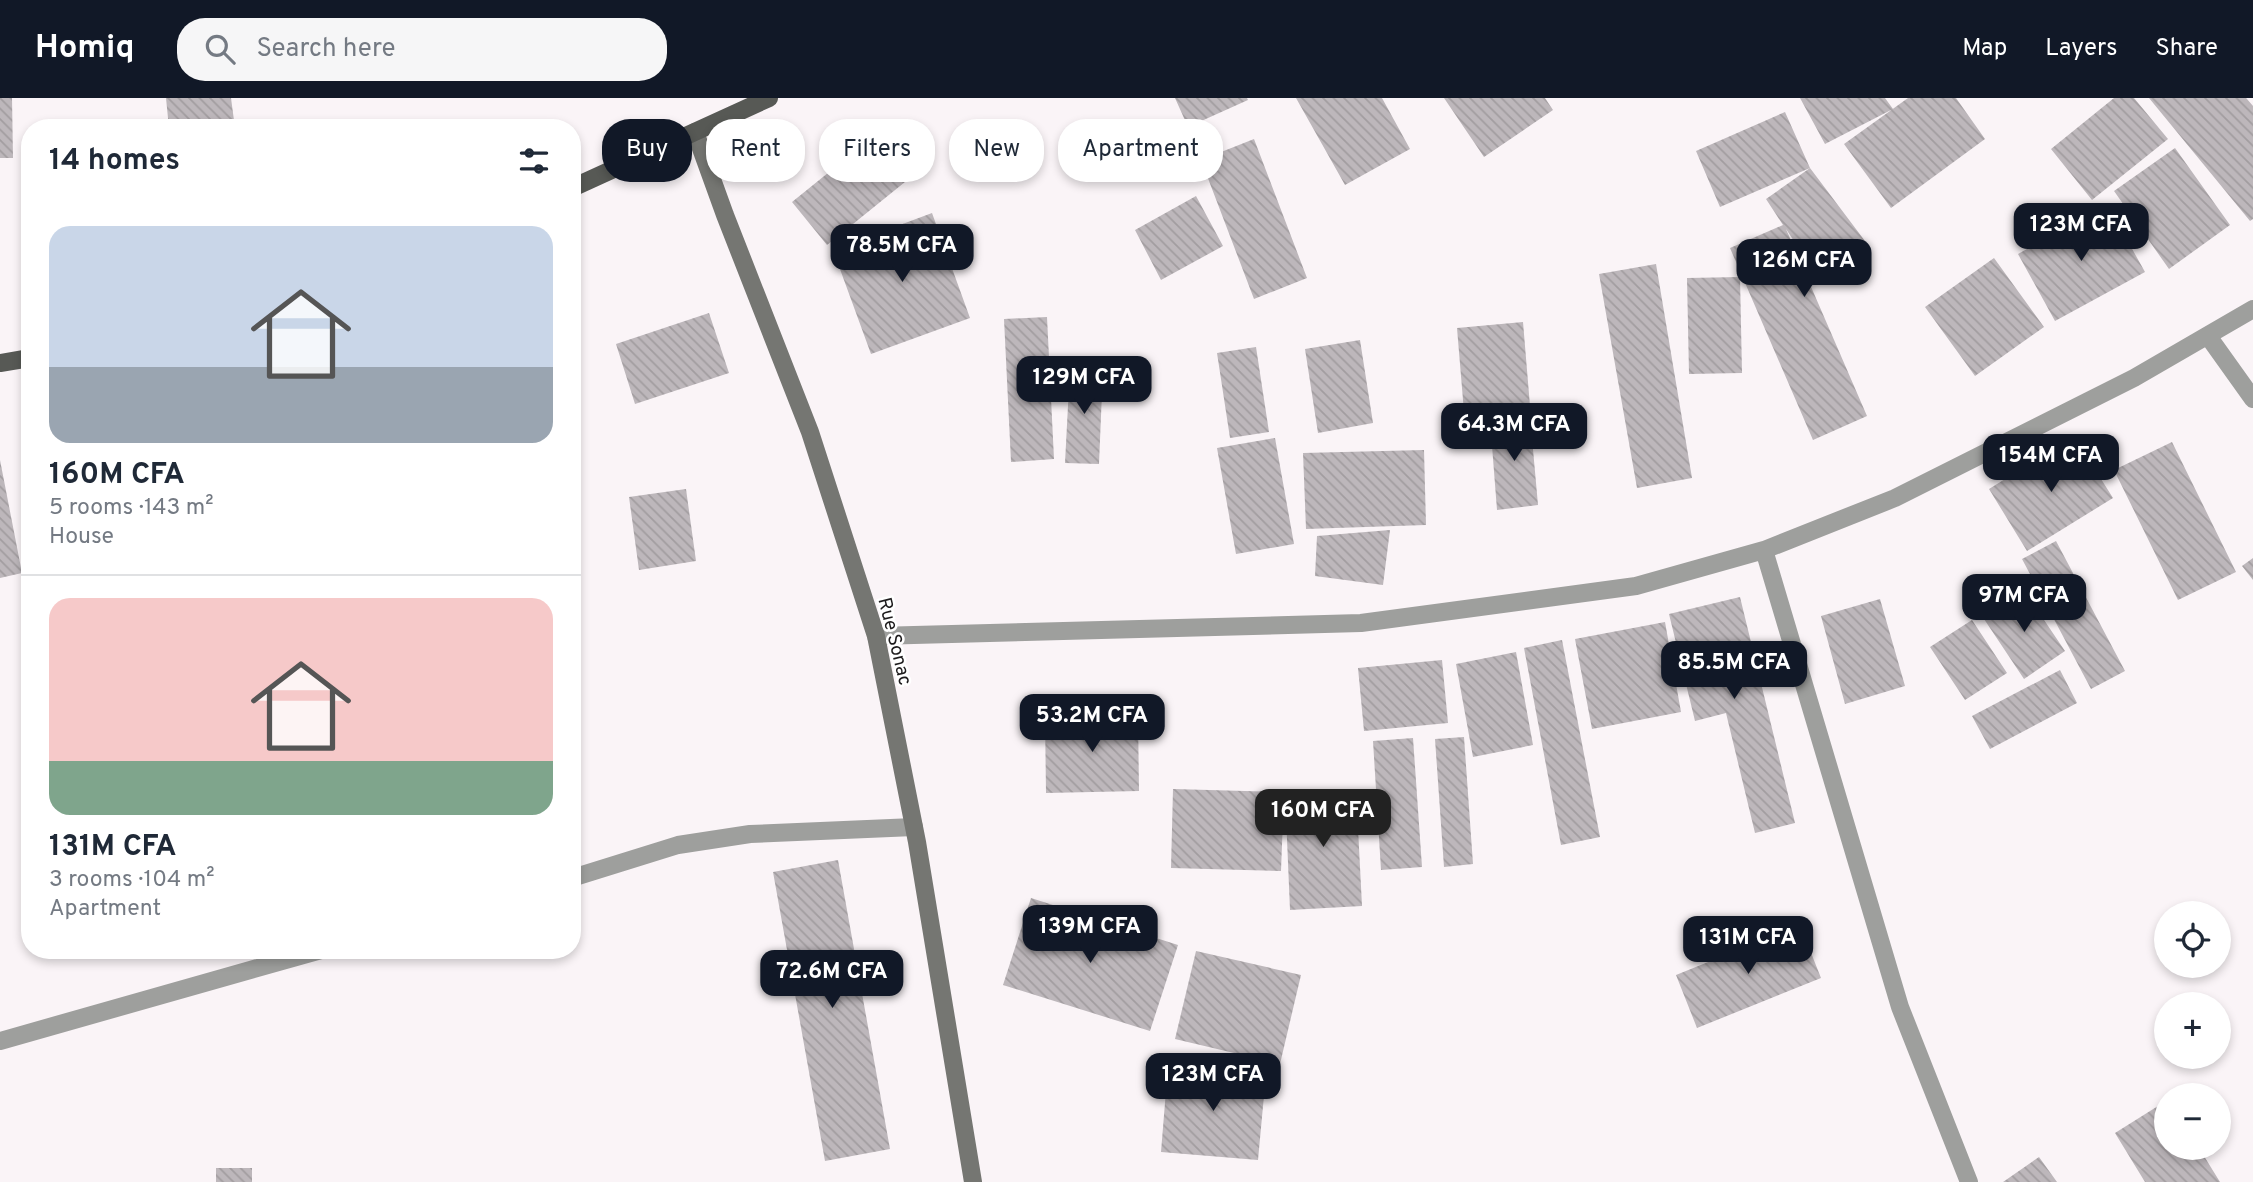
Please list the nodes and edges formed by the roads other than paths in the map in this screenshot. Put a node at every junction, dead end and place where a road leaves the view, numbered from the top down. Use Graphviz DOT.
graph roads {
  1 [pos="769,98"];
  2 [pos="695,132"];
  3 [pos="581,184"];
  4 [pos="2253,309"];
  5 [pos="2208,336"];
  6 [pos="21,360"];
  7 [pos="0,363"];
  8 [pos="2253,400"];
  9 [pos="1764,550"];
  10 [pos="876,636"];
  11 [pos="914,827"];
  12 [pos="581,875"];
  13 [pos="289,959"];
  14 [pos="0,1041"];
  15 [pos="973,1182"];
  16 [pos="1969,1182"];
  1 -- 2 [label="main road"];
  2 -- 3 [label="main road"];
  2 -- 10 [label="street, Rue Sonac"];
  4 -- 5 [label="street"];
  5 -- 8 [label="street"];
  5 -- 9 [label="street"];
  6 -- 7 [label="main road"];
  9 -- 10 [label="street"];
  9 -- 16 [label="street"];
  10 -- 11 [label="street, Rue Sonac"];
  11 -- 12 [label="street"];
  11 -- 15 [label="street, Rue Sonac"];
  13 -- 14 [label="street"];
}
